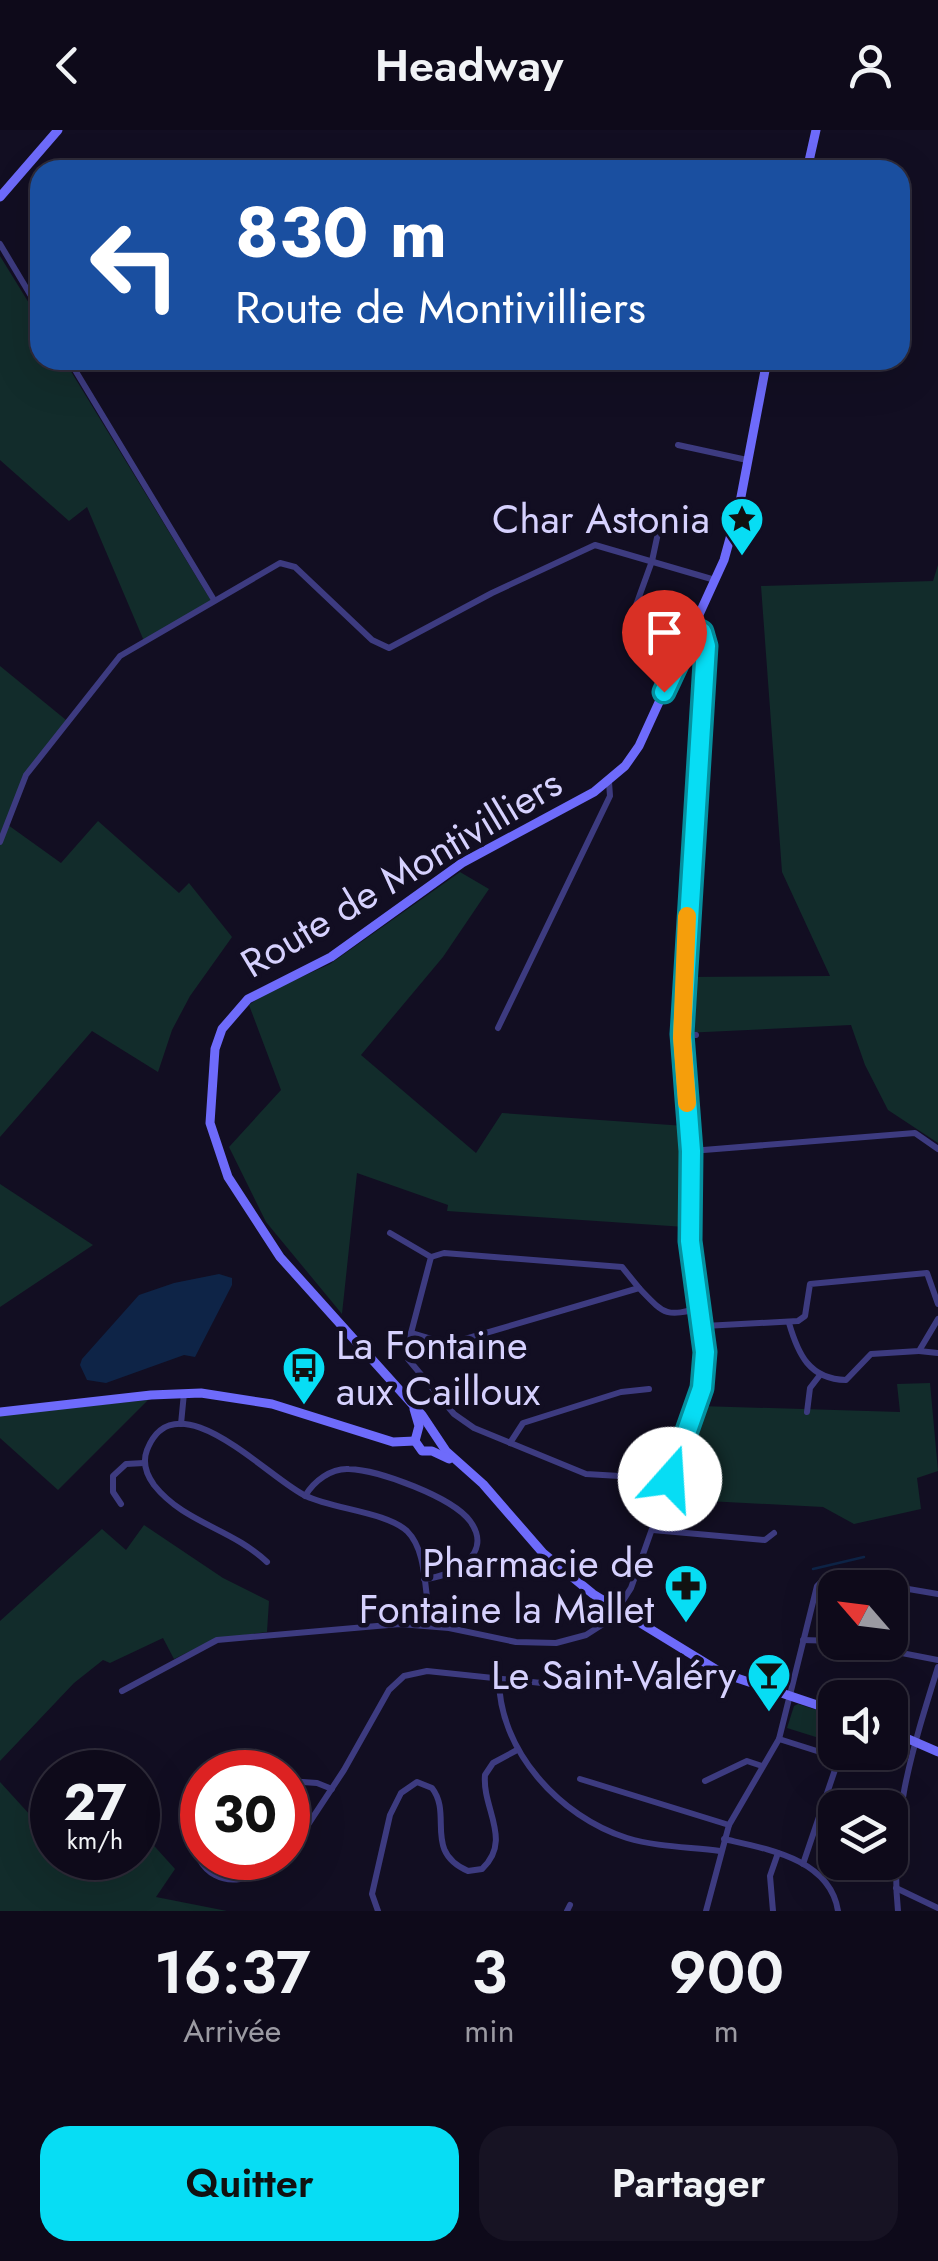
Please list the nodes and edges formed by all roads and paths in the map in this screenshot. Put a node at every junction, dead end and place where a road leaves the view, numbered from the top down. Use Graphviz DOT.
graph roads {
  1 [pos="58,130"];
  2 [pos="816,130"];
  3 [pos="32,160"];
  4 [pos="809,160"];
  5 [pos="30,163"];
  6 [pos="0,198"];
  7 [pos="0,244"];
  8 [pos="30,294"];
  9 [pos="75,370"];
  10 [pos="764,370"];
  11 [pos="678,445"];
  12 [pos="748,460"];
  13 [pos="662,518"];
  14 [pos="652,561"];
  15 [pos="716,580"];
  16 [pos="214,600"];
  17 [pos="635,608"];
  18 [pos="692,631"];
  19 [pos="608,782"];
  20 [pos="0,842"];
  21 [pos="498,1028"];
  22 [pos="682,1034"];
  23 [pos="696,1035"];
  24 [pos="938,1149"];
  25 [pos="691,1151"];
  26 [pos="390,1232"];
  27 [pos="431,1256"];
  28 [pos="639,1288"];
  29 [pos="938,1304"];
  30 [pos="701,1308"];
  31 [pos="938,1319"];
  32 [pos="789,1323"];
  33 [pos="704,1326"];
  34 [pos="411,1333"];
  35 [pos="919,1351"];
  36 [pos="938,1354"];
  37 [pos="820,1375"];
  38 [pos="649,1389"];
  39 [pos="184,1393"];
  40 [pos="410,1402"];
  41 [pos="0,1412"];
  42 [pos="808,1412"];
  43 [pos="180,1424"];
  44 [pos="432,1429"];
  45 [pos="417,1436"];
  46 [pos="439,1442"];
  47 [pos="510,1442"];
  48 [pos="432,1452"];
  49 [pos="144,1462"];
  50 [pos="468,1471"];
  51 [pos="670,1479"];
  52 [pos="305,1496"];
  53 [pos="121,1504"];
  54 [pos="653,1530"];
  55 [pos="774,1533"];
  56 [pos="267,1562"];
  57 [pos="424,1580"];
  58 [pos="938,1594"];
  59 [pos="619,1610"];
  60 [pos="432,1626"];
  61 [pos="803,1640"];
  62 [pos="818,1641"];
  63 [pos="908,1656"];
  64 [pos="938,1663"];
  65 [pos="499,1677"];
  66 [pos="599,1688"];
  67 [pos="122,1691"];
  68 [pos="790,1697"];
  69 [pos="818,1706"];
  70 [pos="908,1738"];
  71 [pos="778,1739"];
  72 [pos="915,1741"];
  73 [pos="818,1749"];
  74 [pos="518,1750"];
  75 [pos="938,1752"];
  76 [pos="762,1766"];
  77 [pos="835,1770"];
  78 [pos="580,1779"];
  79 [pos="705,1781"];
  80 [pos="310,1783"];
  81 [pos="332,1789"];
  82 [pos="310,1821"];
  83 [pos="729,1825"];
  84 [pos="724,1839"];
  85 [pos="720,1852"];
  86 [pos="778,1853"];
  87 [pos="803,1864"];
  88 [pos="896,1888"];
  89 [pos="938,1908"];
  90 [pos="378,1911"];
  91 [pos="706,1911"];
  92 [pos="773,1911"];
  93 [pos="838,1911"];
  94 [pos="898,1911"];
  1 -- 3 [label="street"];
  2 -- 4 [label="street"];
  5 -- 6 [label="street"];
  7 -- 8 [label="street"];
  9 -- 16 [label="street"];
  10 -- 12 [label="street, Route de Montivilliers"];
  11 -- 12 [label="street"];
  12 -- 15 [label="street, Route de Montivilliers"];
  13 -- 14 [label="street"];
  14 -- 15 [label="street"];
  14 -- 16 [label="street"];
  14 -- 17 [label="street"];
  15 -- 18 [label="street, Route de Montivilliers"];
  16 -- 20 [label="street"];
  18 -- 19 [label="street, Route de Montivilliers"];
  18 -- 22 [label="street"];
  19 -- 21 [label="street"];
  19 -- 40 [label="street, Route de Montivilliers"];
  22 -- 23 [label="street"];
  22 -- 25 [label="street"];
  24 -- 25 [label="street"];
  25 -- 30 [label="street"];
  26 -- 27 [label="street"];
  27 -- 28 [label="street"];
  27 -- 34 [label="street"];
  28 -- 30 [label="street"];
  28 -- 34 [label="street"];
  29 -- 32 [label="street"];
  30 -- 33 [label="street"];
  31 -- 35 [label="street"];
  32 -- 33 [label="street"];
  32 -- 37 [label="street"];
  33 -- 51 [label="street"];
  34 -- 47 [label="street"];
  35 -- 36 [label="street"];
  35 -- 37 [label="street"];
  37 -- 42 [label="street"];
  38 -- 47 [label="street"];
  39 -- 41 [label="street"];
  39 -- 43 [label="street"];
  39 -- 45 [label="street"];
  40 -- 44 [label="street, Route de Montivilliers"];
  40 -- 45 [label="street, Route de Montivilliers"];
  43 -- 49 [label="street"];
  43 -- 52 [label="street"];
  44 -- 45 [label="street"];
  44 -- 46 [label="street, Route de Montivilliers"];
  45 -- 48 [label="street"];
  46 -- 48 [label="street"];
  46 -- 50 [label="street, Route de Montivilliers"];
  47 -- 51 [label="street"];
  48 -- 50 [label="street"];
  49 -- 53 [label="street"];
  49 -- 56 [label="street"];
  50 -- 59 [label="street, Route de Montivilliers"];
  51 -- 54 [label="street"];
  52 -- 57 [label="street"];
  52 -- 57 [label="street"];
  54 -- 55 [label="street"];
  54 -- 59 [label="street"];
  57 -- 60 [label="street"];
  58 -- 61 [label="street"];
  59 -- 60 [label="street"];
  59 -- 68 [label="street, Route de Montivilliers"];
  60 -- 67 [label="street"];
  61 -- 62 [label="street"];
  61 -- 68 [label="street"];
  63 -- 64 [label="street"];
  64 -- 72 [label="street"];
  65 -- 66 [label="street"];
  65 -- 74 [label="street"];
  65 -- 81 [label="street"];
  68 -- 69 [label="street, Route de Montivilliers"];
  68 -- 71 [label="street"];
  70 -- 72 [label="street"];
  71 -- 73 [label="street"];
  71 -- 76 [label="street"];
  72 -- 75 [label="street"];
  72 -- 88 [label="street"];
  74 -- 85 [label="street"];
  74 -- 90 [label="street"];
  76 -- 79 [label="street"];
  76 -- 83 [label="street"];
  77 -- 87 [label="street"];
  78 -- 83 [label="street"];
  80 -- 81 [label="street"];
  81 -- 82 [label="street"];
  83 -- 84 [label="street"];
  84 -- 85 [label="street"];
  84 -- 86 [label="street"];
  85 -- 91 [label="street"];
  86 -- 87 [label="street"];
  86 -- 92 [label="street"];
  87 -- 93 [label="street"];
  88 -- 89 [label="street"];
  88 -- 94 [label="street"];
}
